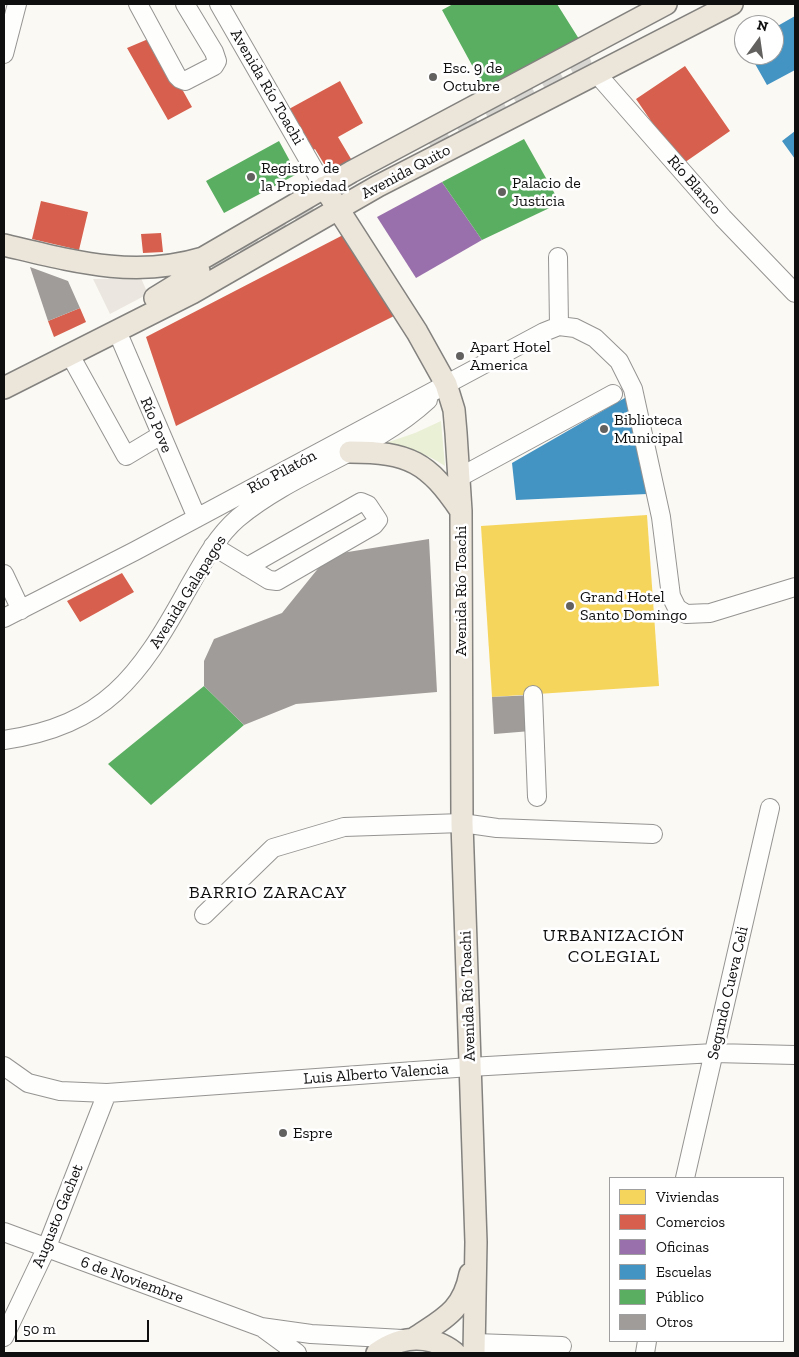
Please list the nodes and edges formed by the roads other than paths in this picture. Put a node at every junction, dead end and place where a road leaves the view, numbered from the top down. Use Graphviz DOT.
graph roads {
  1 [pos="17,4"];
  2 [pos="138,4"];
  3 [pos="185,4"];
  4 [pos="219,4"];
  5 [pos="666,4"];
  6 [pos="671,4"];
  7 [pos="732,4"];
  8 [pos="4,54"];
  9 [pos="596,64"];
  10 [pos="324,187"];
  11 [pos="338,208"];
  12 [pos="4,245"];
  13 [pos="558,257"];
  14 [pos="74,262"];
  15 [pos="795,293"];
  16 [pos="559,326"];
  17 [pos="117,331"];
  18 [pos="66,357"];
  19 [pos="446,384"];
  20 [pos="4,388"];
  21 [pos="613,394"];
  22 [pos="161,435"];
  23 [pos="350,452"];
  24 [pos="460,476"];
  25 [pos="461,511"];
  26 [pos="197,518"];
  27 [pos="213,546"];
  28 [pos="248,567"];
  29 [pos="4,574"];
  30 [pos="795,587"];
  31 [pos="21,610"];
  32 [pos="4,618"];
  33 [pos="533,695"];
  34 [pos="4,740"];
  35 [pos="537,797"];
  36 [pos="770,808"];
  37 [pos="462,823"];
  38 [pos="653,834"];
  39 [pos="204,915"];
  40 [pos="714,1053"];
  41 [pos="794,1055"];
  42 [pos="4,1066"];
  43 [pos="470,1067"];
  44 [pos="107,1093"];
  45 [pos="685,1177"];
  46 [pos="4,1232"];
  47 [pos="476,1242"];
  48 [pos="46,1249"];
  49 [pos="261,1327"];
  50 [pos="4,1337"];
  51 [pos="410,1339"];
  52 [pos="562,1346"];
  53 [pos="475,1348"];
  54 [pos="297,1353"];
  55 [pos="377,1353"];
  56 [pos="455,1353"];
  1 -- 8 [label="street"];
  2 -- 3 [label="street"];
  4 -- 10 [label="street, Avenida Río Toachi"];
  5 -- 10 [label="main road, Avenida Quito"];
  6 -- 9 [label="main road"];
  7 -- 9 [label="main road, Avenida Quito"];
  9 -- 11 [label="main road, Avenida Quito"];
  9 -- 15 [label="street, Río Blanco"];
  10 -- 11 [label="main road, Avenida Río Toachi"];
  10 -- 14 [label="main road, Avenida Quito"];
  11 -- 17 [label="main road, Avenida Quito"];
  11 -- 19 [label="main road, Avenida Río Toachi"];
  12 -- 14 [label="main road"];
  13 -- 16 [label="street"];
  14 -- 18 [label="main road"];
  16 -- 19 [label="street, Río Pilatón"];
  16 -- 30 [label="street"];
  17 -- 18 [label="main road, Avenida Quito"];
  17 -- 22 [label="street, Río Pove"];
  18 -- 20 [label="main road, Avenida Quito"];
  18 -- 22 [label="street"];
  19 -- 23 [label="street, Avenida Galapagos"];
  19 -- 24 [label="main road, Avenida Río Toachi"];
  19 -- 26 [label="street, Río Pilatón"];
  21 -- 24 [label="street"];
  22 -- 26 [label="street, Río Pove"];
  23 -- 25 [label="main road"];
  23 -- 27 [label="street, Avenida Galapagos"];
  24 -- 25 [label="main road, Avenida Río Toachi"];
  25 -- 37 [label="main road, Avenida Río Toachi"];
  26 -- 31 [label="street, Río Pilatón"];
  27 -- 28 [label="street"];
  27 -- 34 [label="street, Avenida Galapagos"];
  28 -- 28 [label="street"];
  29 -- 31 [label="street"];
  31 -- 32 [label="street, Río Pilatón"];
  33 -- 35 [label="street"];
  36 -- 40 [label="street, Segundo Cueva Celi"];
  37 -- 38 [label="street"];
  37 -- 39 [label="street"];
  37 -- 43 [label="main road, Avenida Río Toachi"];
  40 -- 41 [label="street, Luis Alberto Valencia"];
  40 -- 43 [label="street, Luis Alberto Valencia"];
  40 -- 45 [label="street, Segundo Cueva Celi"];
  42 -- 44 [label="street, Luis Alberto Valencia"];
  43 -- 44 [label="street, Luis Alberto Valencia"];
  43 -- 47 [label="main road, Avenida Río Toachi"];
  44 -- 48 [label="street, Augusto Gachet"];
  46 -- 48 [label="street, 6 de Noviembre"];
  47 -- 51 [label="main road, Avenida Río Toachi"];
  47 -- 53 [label="main road, Avenida Río Toachi"];
  48 -- 49 [label="street, 6 de Noviembre"];
  48 -- 50 [label="street, Augusto Gachet"];
  49 -- 51 [label="street, 6 de Noviembre"];
  49 -- 54 [label="street, 6 de Noviembre"];
  51 -- 55 [label="main road, Avenida Río Toachi"];
  51 -- 56 [label="main road"];
  52 -- 53 [label="street"];
}
